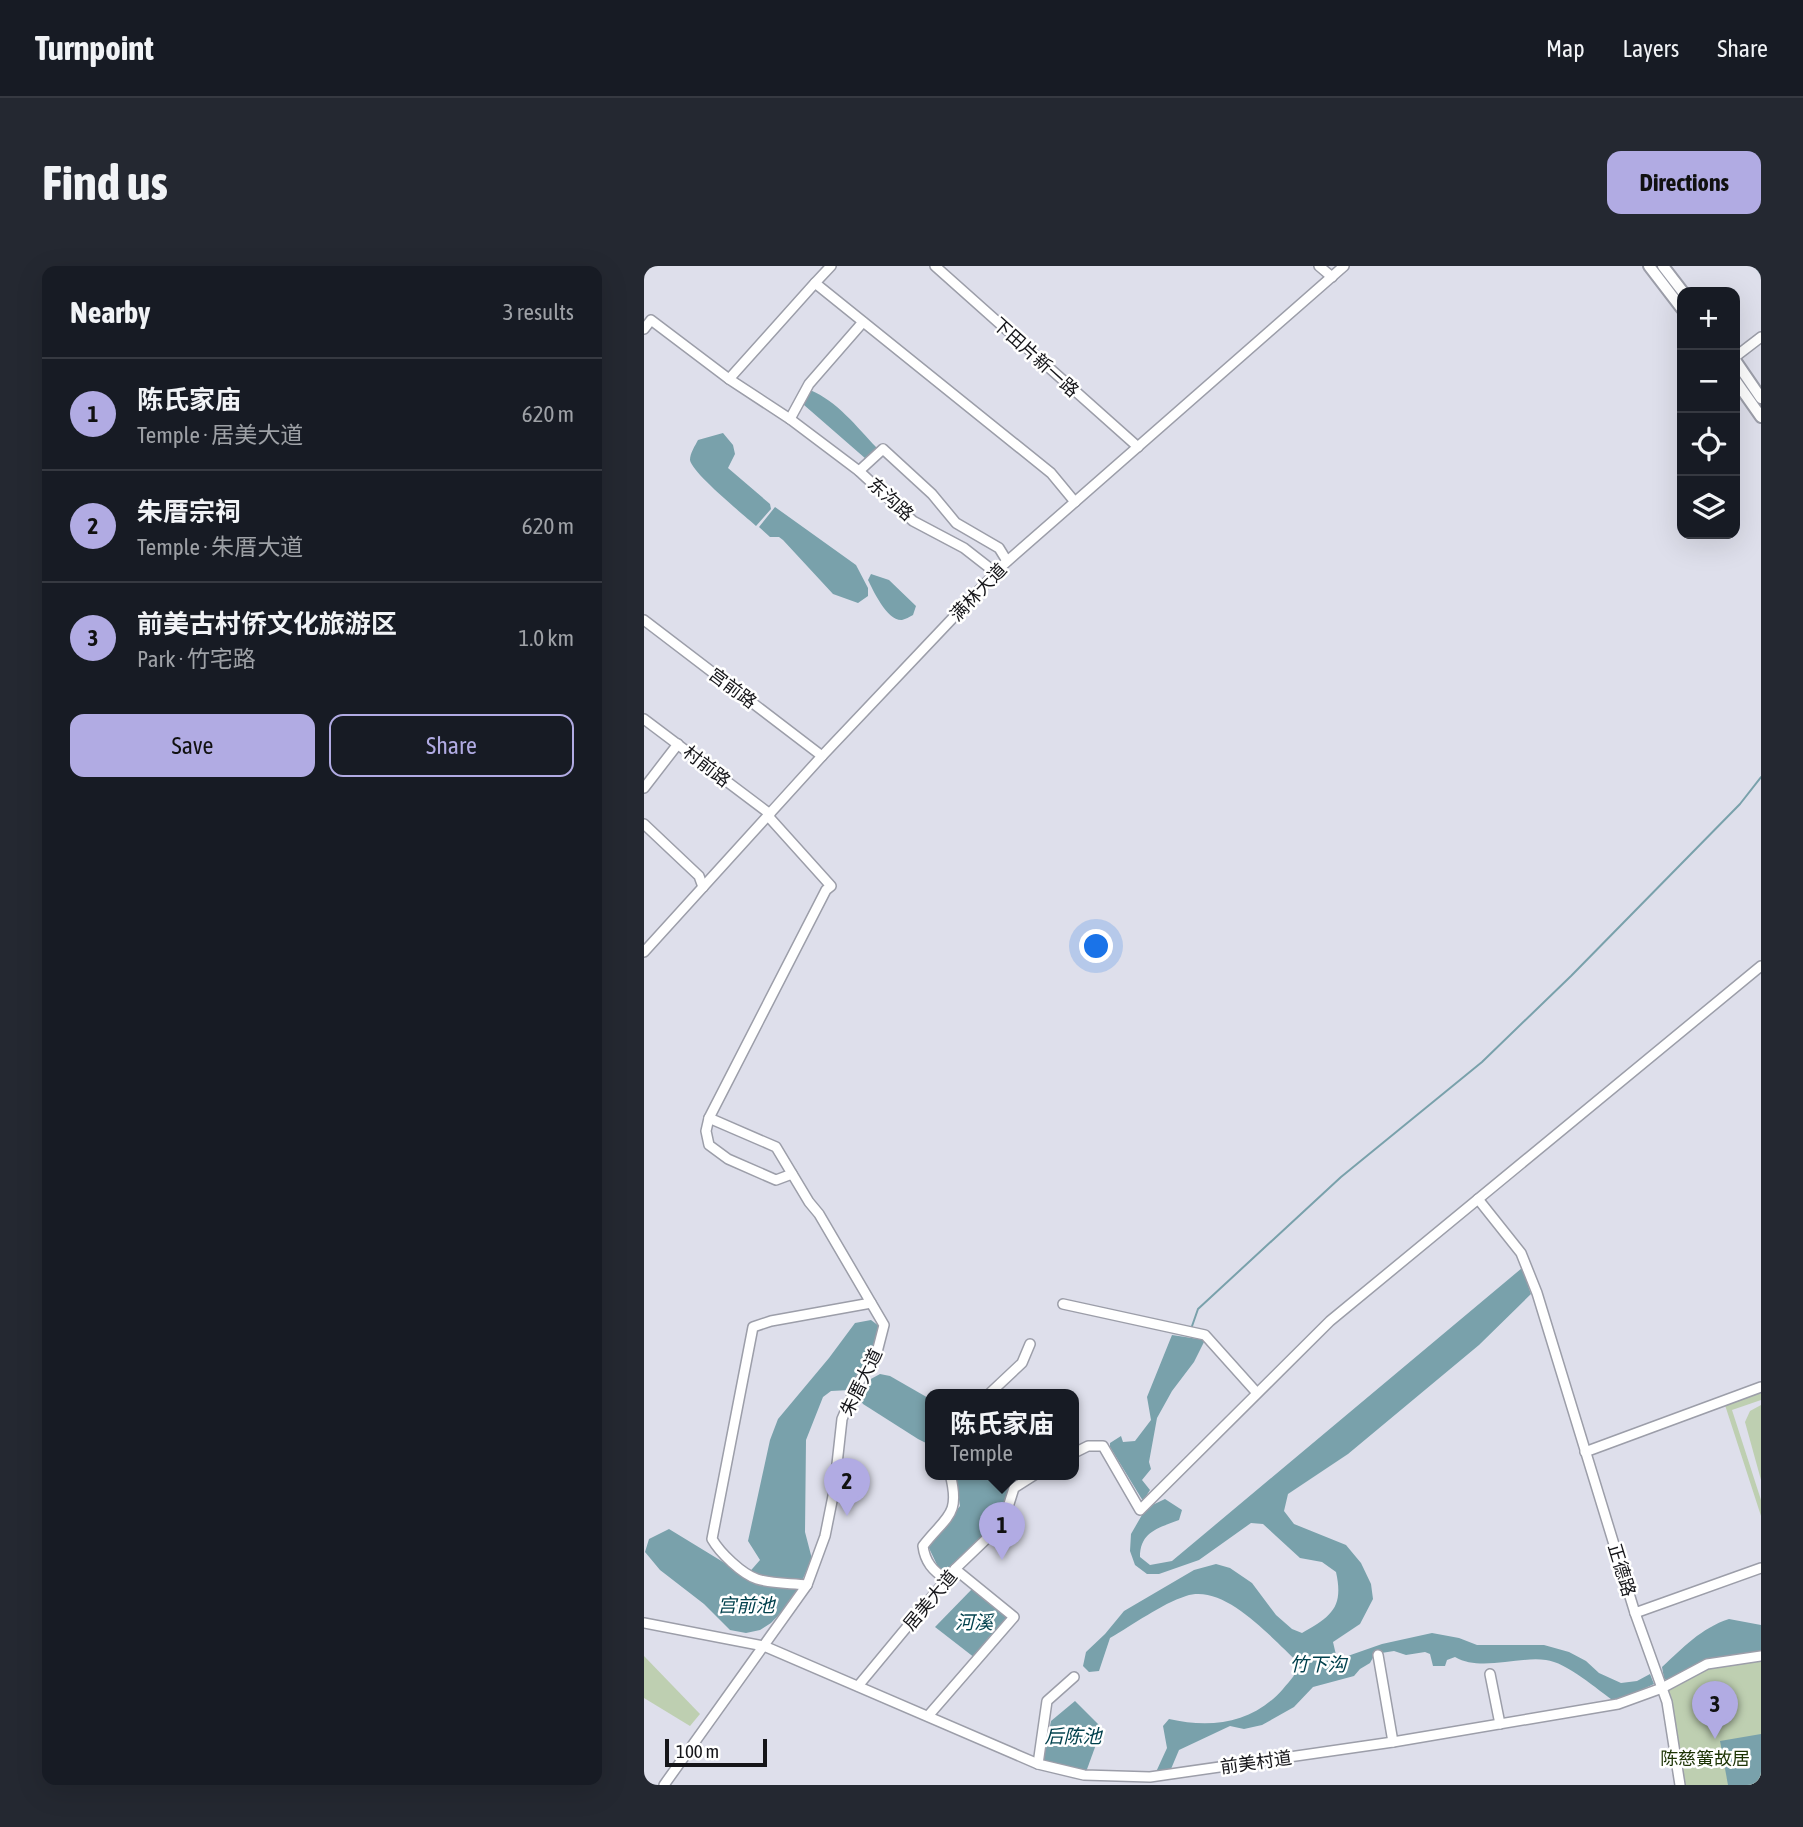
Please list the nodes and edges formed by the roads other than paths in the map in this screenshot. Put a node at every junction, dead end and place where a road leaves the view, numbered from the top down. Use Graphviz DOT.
graph roads {
  1 [pos="831,266"];
  2 [pos="935,266"];
  3 [pos="1319,266"];
  4 [pos="1344,266"];
  5 [pos="1649,266"];
  6 [pos="1663,266"];
  7 [pos="1332,277"];
  8 [pos="815,283"];
  9 [pos="1679,287"];
  10 [pos="1677,302"];
  11 [pos="863,322"];
  12 [pos="644,329"];
  13 [pos="1761,337"];
  14 [pos="1740,355"];
  15 [pos="1740,366"];
  16 [pos="729,379"];
  17 [pos="1740,387"];
  18 [pos="1761,398"];
  19 [pos="1761,417"];
  20 [pos="790,419"];
  21 [pos="1138,447"];
  22 [pos="859,471"];
  23 [pos="1075,502"];
  24 [pos="1007,561"];
  25 [pos="996,573"];
  26 [pos="644,620"];
  27 [pos="644,719"];
  28 [pos="678,744"];
  29 [pos="822,756"];
  30 [pos="644,788"];
  31 [pos="769,815"];
  32 [pos="644,824"];
  33 [pos="703,887"];
  34 [pos="644,952"];
  35 [pos="1761,966"];
  36 [pos="709,1118"];
  37 [pos="791,1172"];
  38 [pos="1478,1199"];
  39 [pos="871,1303"];
  40 [pos="1063,1304"];
  41 [pos="1030,1343"];
  42 [pos="1761,1387"];
  43 [pos="994,1389"];
  44 [pos="1257,1393"];
  45 [pos="1079,1450"];
  46 [pos="1586,1452"];
  47 [pos="952,1480"];
  48 [pos="1020,1480"];
  49 [pos="1761,1568"];
  50 [pos="955,1569"];
  51 [pos="946,1579"];
  52 [pos="807,1585"];
  53 [pos="1635,1613"];
  54 [pos="644,1623"];
  55 [pos="764,1646"];
  56 [pos="1378,1655"];
  57 [pos="1761,1656"];
  58 [pos="1490,1674"];
  59 [pos="1074,1677"];
  60 [pos="858,1686"];
  61 [pos="1662,1688"];
  62 [pos="928,1716"];
  63 [pos="1500,1724"];
  64 [pos="1392,1742"];
  65 [pos="1038,1764"];
  66 [pos="664,1785"];
  67 [pos="1680,1785"];
  1 -- 8 [label="street"];
  2 -- 21 [label="street, 下田片新一路"];
  3 -- 7 [label="street"];
  4 -- 7 [label="street, 满林大道"];
  5 -- 10 [label="main road"];
  6 -- 9 [label="main road"];
  7 -- 21 [label="street, 满林大道"];
  8 -- 11 [label="street"];
  8 -- 16 [label="street"];
  11 -- 20 [label="street"];
  11 -- 23 [label="street"];
  12 -- 16 [label="street, 东沟路"];
  13 -- 14 [label="street"];
  15 -- 18 [label="main road"];
  16 -- 20 [label="street, 东沟路"];
  17 -- 19 [label="main road"];
  20 -- 22 [label="street, 东沟路"];
  21 -- 23 [label="street, 满林大道"];
  22 -- 24 [label="street"];
  22 -- 25 [label="street, 东沟路"];
  23 -- 24 [label="street, 满林大道"];
  24 -- 25 [label="street, 满林大道"];
  25 -- 29 [label="street, 满林大道"];
  26 -- 29 [label="street, 宫前路"];
  27 -- 28 [label="street, 村前路"];
  28 -- 30 [label="street"];
  28 -- 31 [label="street, 村前路"];
  29 -- 31 [label="street, 满林大道"];
  31 -- 33 [label="street, 满林大道"];
  31 -- 36 [label="street, 村前路"];
  32 -- 33 [label="street"];
  33 -- 34 [label="street, 满林大道"];
  35 -- 38 [label="street"];
  36 -- 37 [label="street, 朱厝大道"];
  36 -- 37 [label="street"];
  37 -- 39 [label="street, 朱厝大道"];
  38 -- 44 [label="street"];
  38 -- 46 [label="street, 正德路"];
  39 -- 52 [label="street, 朱厝大道"];
  39 -- 52 [label="street"];
  40 -- 44 [label="street"];
  41 -- 43 [label="street"];
  42 -- 46 [label="street"];
  44 -- 45 [label="street"];
  46 -- 53 [label="street, 正德路"];
  47 -- 51 [label="street"];
  48 -- 50 [label="street, 居美大道"];
  49 -- 53 [label="street"];
  50 -- 51 [label="street, 居美大道"];
  50 -- 62 [label="street"];
  51 -- 60 [label="street, 居美大道"];
  52 -- 55 [label="street, 朱厝大道"];
  53 -- 61 [label="street, 正德路"];
  54 -- 55 [label="street, 前美村道"];
  55 -- 60 [label="street, 前美村道"];
  55 -- 66 [label="street, 朱厝大道"];
  56 -- 64 [label="street"];
  57 -- 61 [label="street, 前美村道"];
  58 -- 63 [label="street"];
  59 -- 65 [label="street"];
  60 -- 62 [label="street, 前美村道"];
  61 -- 63 [label="street, 前美村道"];
  61 -- 67 [label="street, 正德路"];
  62 -- 65 [label="street, 前美村道"];
  63 -- 64 [label="street, 前美村道"];
  64 -- 65 [label="street, 前美村道"];
}
